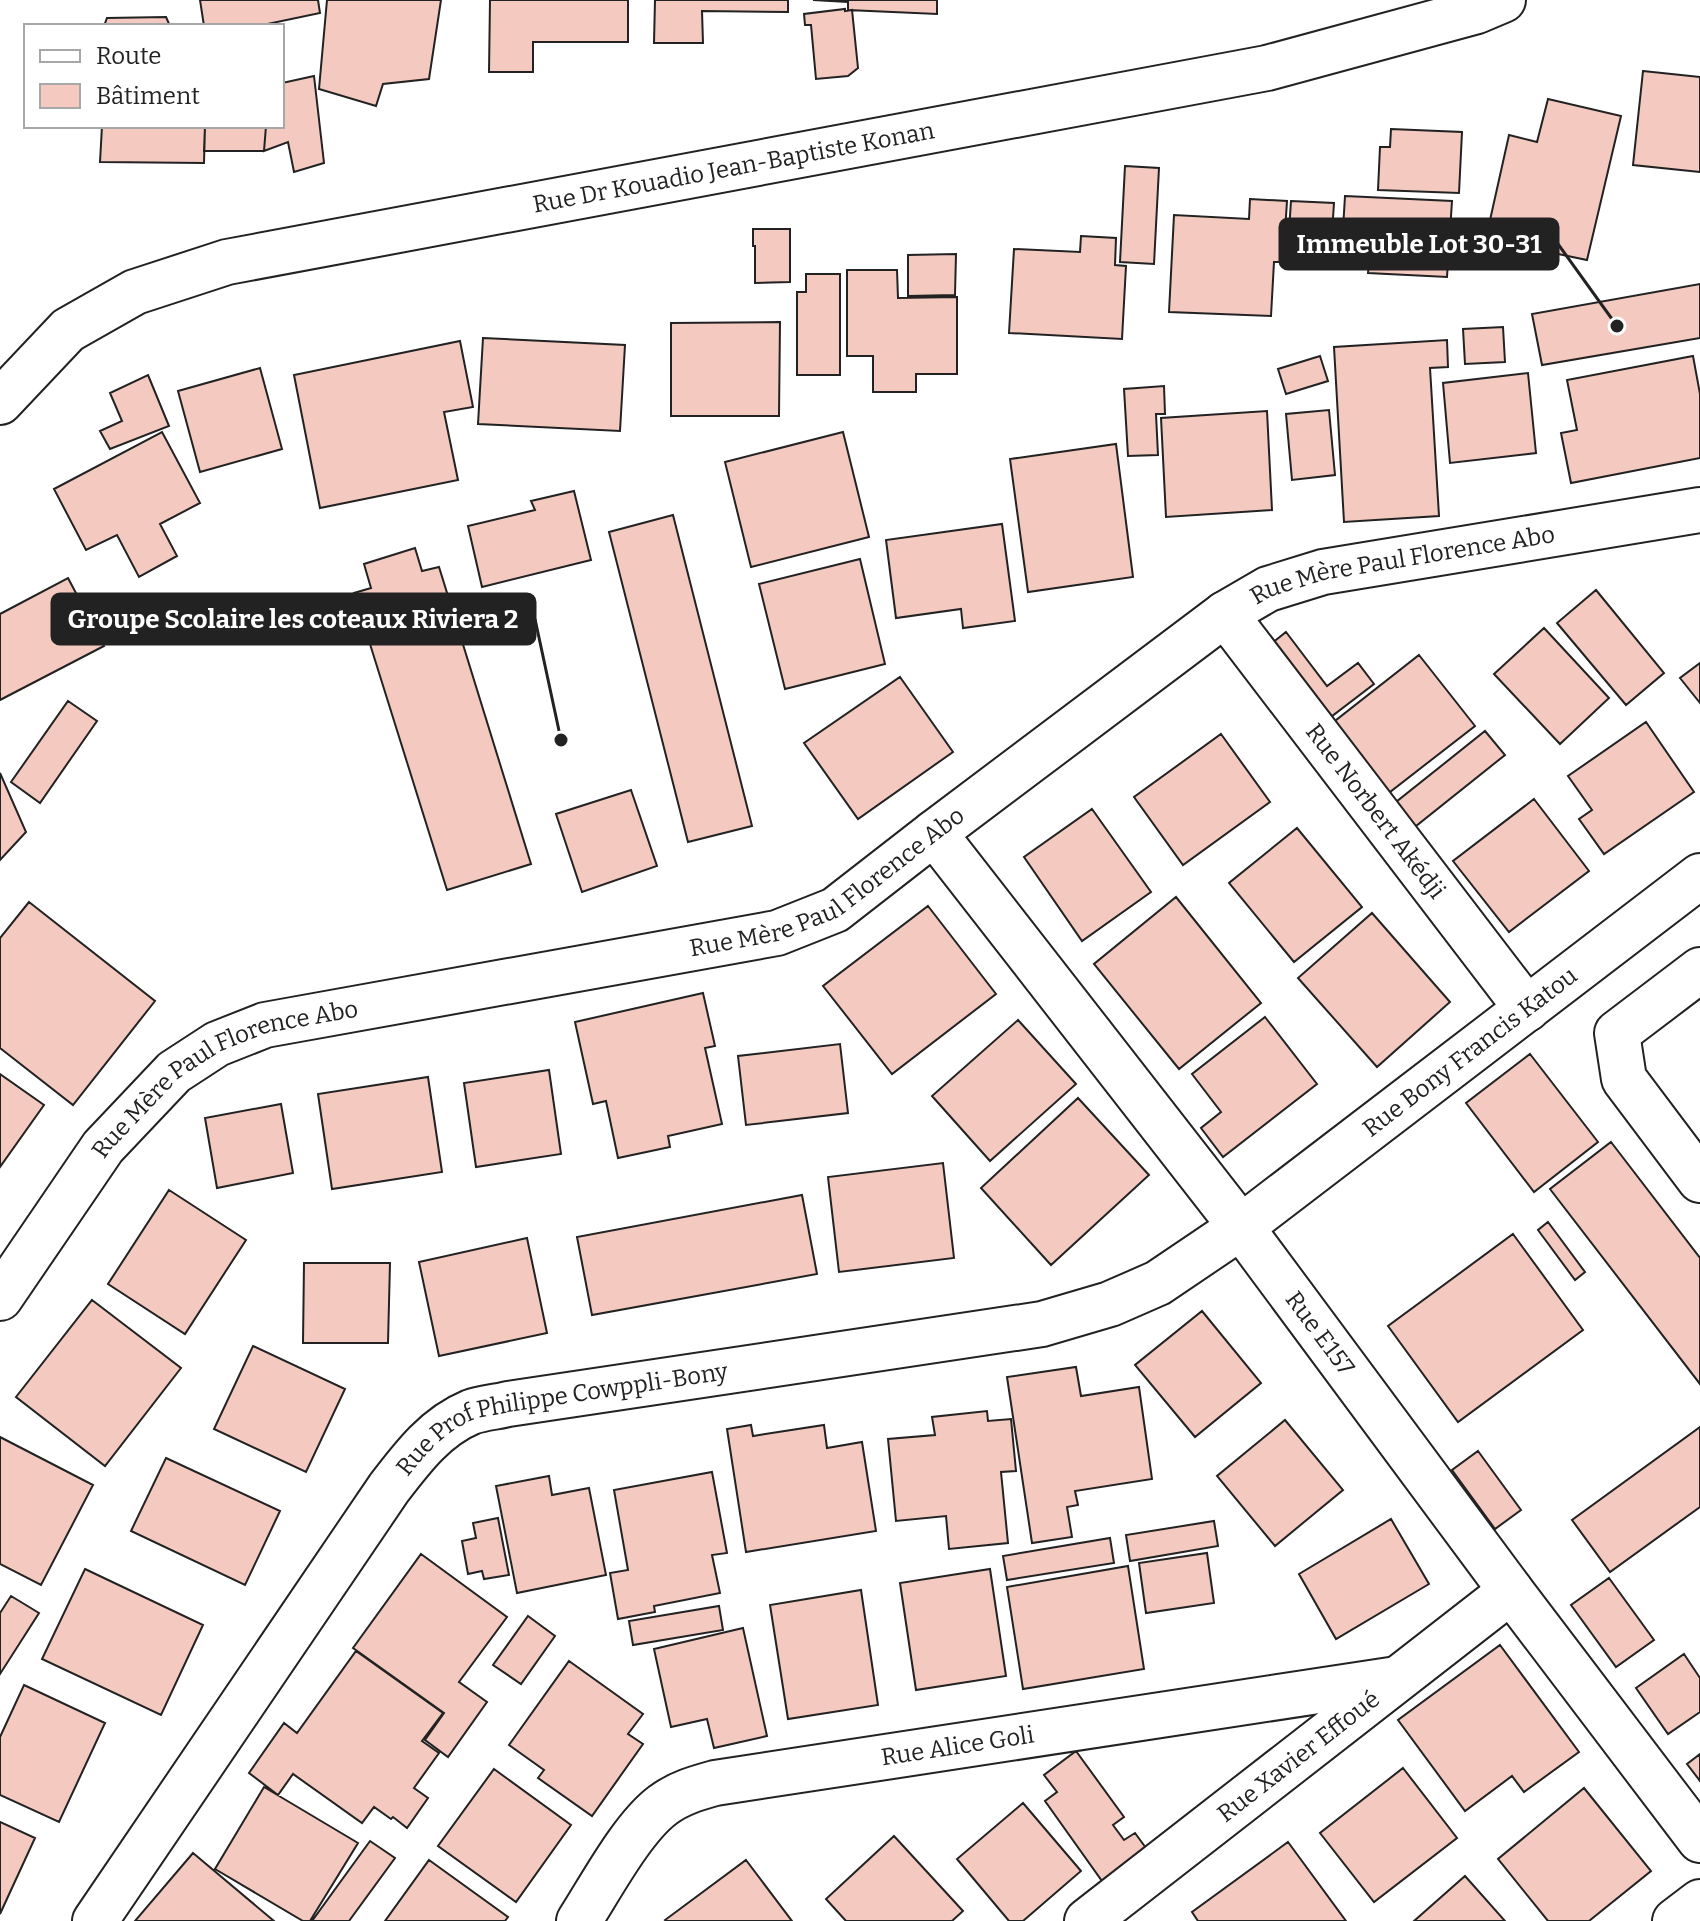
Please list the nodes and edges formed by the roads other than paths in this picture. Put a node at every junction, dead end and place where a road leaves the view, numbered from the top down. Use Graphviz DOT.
graph roads {
  1 [pos="1503,0"];
  2 [pos="0,402"];
  3 [pos="1700,510"];
  4 [pos="1225,614"];
  5 [pos="934,833"];
  6 [pos="1700,876"];
  7 [pos="1700,970"];
  8 [pos="1527,1009"];
  9 [pos="1700,1180"];
  10 [pos="1241,1227"];
  11 [pos="0,1298"];
  12 [pos="1511,1591"];
  13 [pos="1397,1679"];
  14 [pos="1700,1840"];
  15 [pos="1700,1902"];
  16 [pos="95,1921"];
  17 [pos="579,1921"];
  18 [pos="1087,1921"];
  19 [pos="1675,1921"];
  1 -- 2 [label="street, Rue Dr Kouadio Jean-Baptiste Konan"];
  3 -- 4 [label="street, Rue Mère Paul Florence Abo"];
  4 -- 5 [label="street, Rue Mère Paul Florence Abo"];
  4 -- 8 [label="street, Rue Norbert Akédji"];
  5 -- 10 [label="street, Rue E157"];
  5 -- 11 [label="street, Rue Mère Paul Florence Abo"];
  6 -- 8 [label="street, Rue Bony Francis Katou"];
  7 -- 9 [label="street"];
  8 -- 10 [label="street, Rue Bony Francis Katou"];
  10 -- 12 [label="street, Rue E157"];
  10 -- 16 [label="street, Rue Prof Philippe Cowppli-Bony"];
  12 -- 13 [label="street, Rue Xavier Effoué"];
  12 -- 14 [label="street, Rue E157"];
  13 -- 17 [label="street, Rue Alice Goli"];
  13 -- 18 [label="street, Rue Xavier Effoué"];
  15 -- 19 [label="street"];
}
